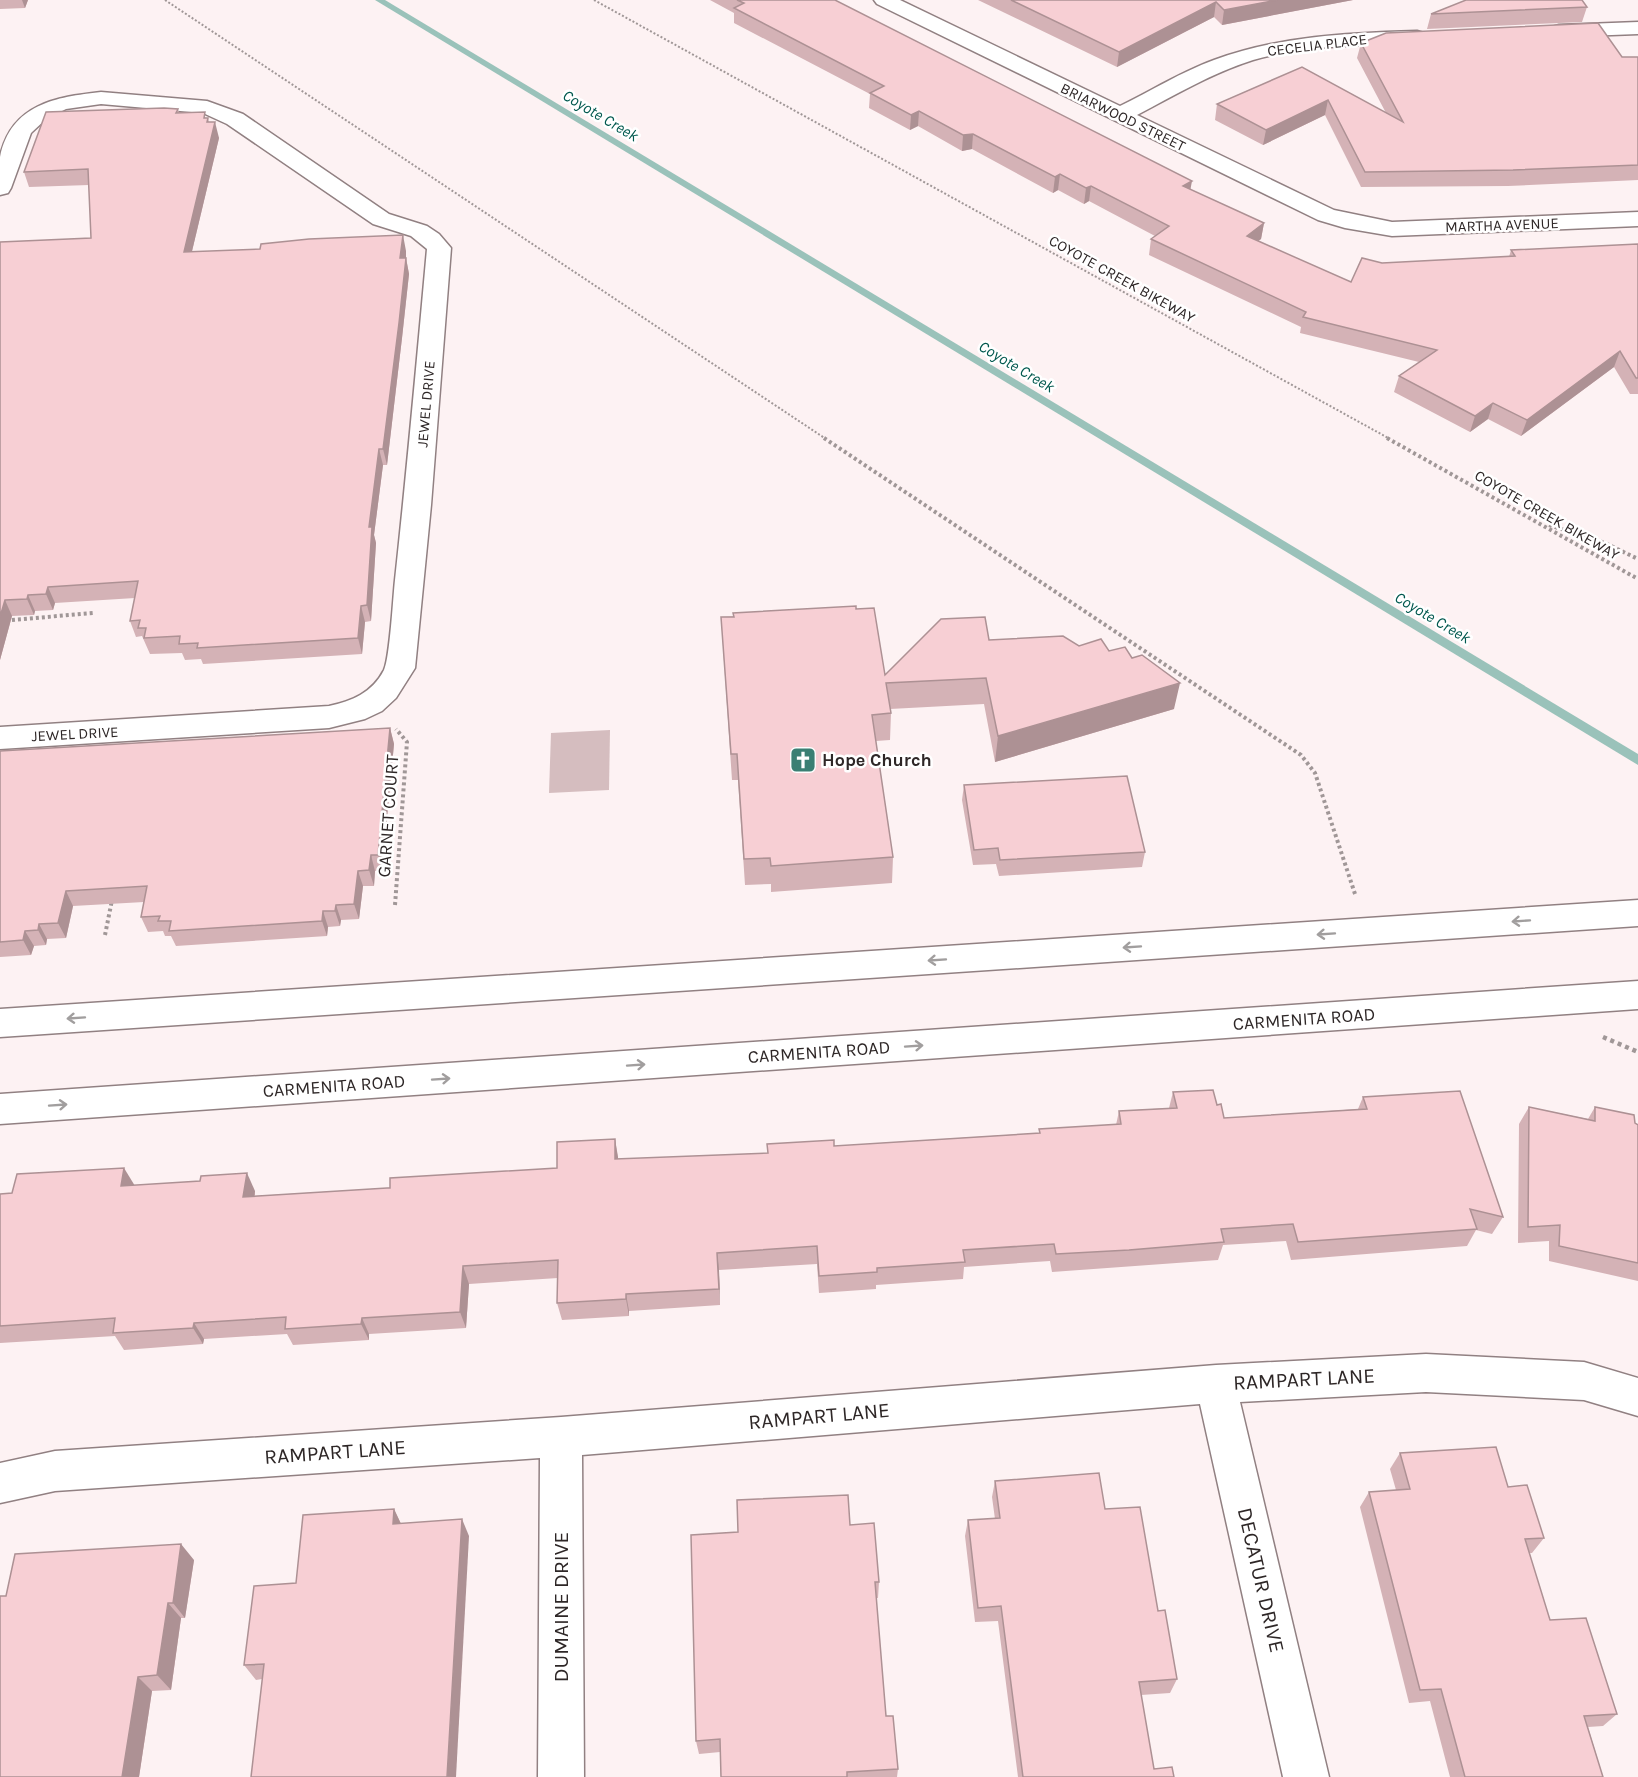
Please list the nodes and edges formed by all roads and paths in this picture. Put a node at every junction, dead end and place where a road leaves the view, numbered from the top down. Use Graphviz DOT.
graph roads {
  1 [pos="165,0"];
  2 [pos="594,0"];
  3 [pos="884,0"];
  4 [pos="1638,28"];
  5 [pos="1544,32"];
  6 [pos="1439,36"];
  7 [pos="1119,116"];
  8 [pos="0,188"];
  9 [pos="1638,219"];
  10 [pos="1365,226"];
  11 [pos="1542,523"];
  12 [pos="1638,559"];
  13 [pos="1638,579"];
  14 [pos="93,613"];
  15 [pos="0,621"];
  16 [pos="375,703"];
  17 [pos="0,738"];
  18 [pos="115,889"];
  19 [pos="395,905"];
  20 [pos="1638,913"];
  21 [pos="1368,931"];
  22 [pos="105,934"];
  23 [pos="1638,995"];
  24 [pos="0,1023"];
  25 [pos="0,1109"];
  26 [pos="1216,1384"];
  27 [pos="1638,1397"];
  28 [pos="561,1437"];
  29 [pos="0,1483"];
  30 [pos="561,1777"];
  31 [pos="1306,1777"];
  1 -- 21 [label="path"];
  2 -- 11 [label="path, COYOTE CREEK BIKEWAY"];
  3 -- 7 [label="street, BRIARWOOD STREET"];
  4 -- 5 [label="street"];
  6 -- 7 [label="street, CECELIA PLACE"];
  7 -- 10 [label="street, BRIARWOOD STREET"];
  8 -- 16 [label="street, JEWEL DRIVE"];
  9 -- 10 [label="street, MARTHA AVENUE"];
  11 -- 12 [label="path"];
  11 -- 13 [label="path, COYOTE CREEK BIKEWAY"];
  14 -- 15 [label="path"];
  16 -- 17 [label="street, JEWEL DRIVE"];
  16 -- 19 [label="path, GARNET COURT"];
  18 -- 22 [label="path"];
  20 -- 21 [label="street, one-way"];
  21 -- 24 [label="street, one-way"];
  25 -- 23 [label="street, CARMENITA ROAD, one-way"];
  26 -- 27 [label="street, RAMPART LANE"];
  26 -- 28 [label="street, RAMPART LANE"];
  26 -- 31 [label="street, DECATUR DRIVE"];
  28 -- 29 [label="street, RAMPART LANE"];
  28 -- 30 [label="street, DUMAINE DRIVE"];
}
